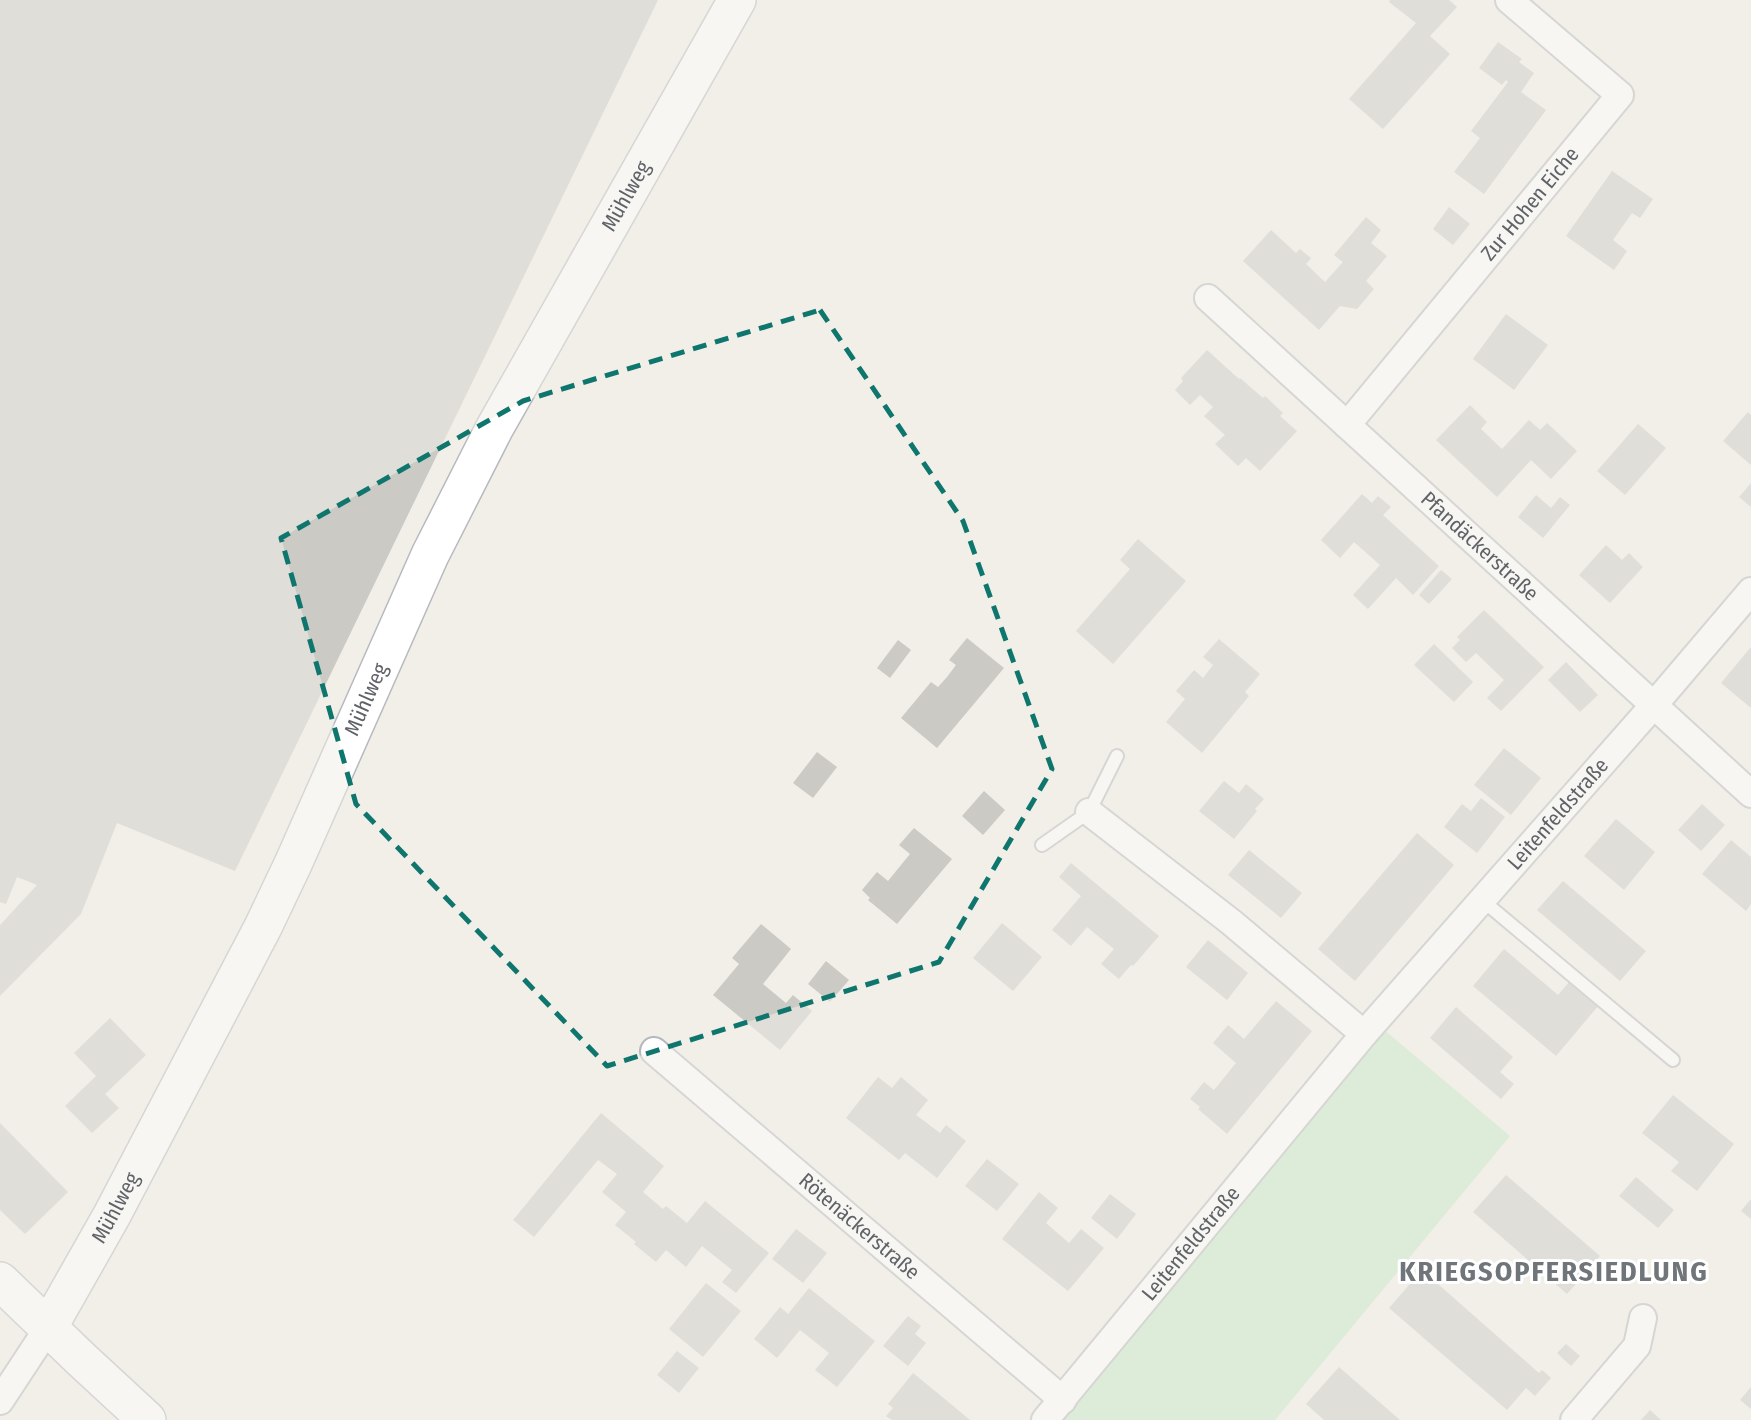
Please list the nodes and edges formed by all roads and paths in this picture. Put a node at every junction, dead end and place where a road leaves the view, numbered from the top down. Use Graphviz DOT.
graph roads {
  1 [pos="737,0"];
  2 [pos="1509,0"];
  3 [pos="1208,298"];
  4 [pos="1347,425"];
  5 [pos="1751,591"];
  6 [pos="1653,706"];
  7 [pos="1117,755"];
  8 [pos="1751,794"];
  9 [pos="1089,813"];
  10 [pos="1042,845"];
  11 [pos="1482,900"];
  12 [pos="1364,1034"];
  13 [pos="654,1051"];
  14 [pos="1673,1060"];
  15 [pos="0,1281"];
  16 [pos="1643,1318"];
  17 [pos="48,1328"];
  18 [pos="1063,1399"];
  19 [pos="0,1401"];
  20 [pos="147,1420"];
  21 [pos="1045,1420"];
  22 [pos="1574,1420"];
  1 -- 17 [label="street, Mühlweg"];
  2 -- 4 [label="street, Zur Hohen Eiche"];
  3 -- 4 [label="street, Pfandäckerstraße"];
  4 -- 6 [label="street, Pfandäckerstraße"];
  5 -- 6 [label="street, Leitenfeldstraße"];
  6 -- 8 [label="street, Pfandäckerstraße"];
  6 -- 11 [label="street, Leitenfeldstraße"];
  7 -- 9 [label="lane"];
  9 -- 10 [label="lane"];
  9 -- 12 [label="street"];
  11 -- 12 [label="street, Leitenfeldstraße"];
  11 -- 14 [label="lane"];
  12 -- 18 [label="street, Leitenfeldstraße"];
  13 -- 18 [label="street, Rötenäckerstraße"];
  15 -- 17 [label="street"];
  16 -- 22 [label="street"];
  17 -- 19 [label="street, Mühlweg"];
  17 -- 20 [label="street"];
  18 -- 21 [label="street, Leitenfeldstraße"];
}
